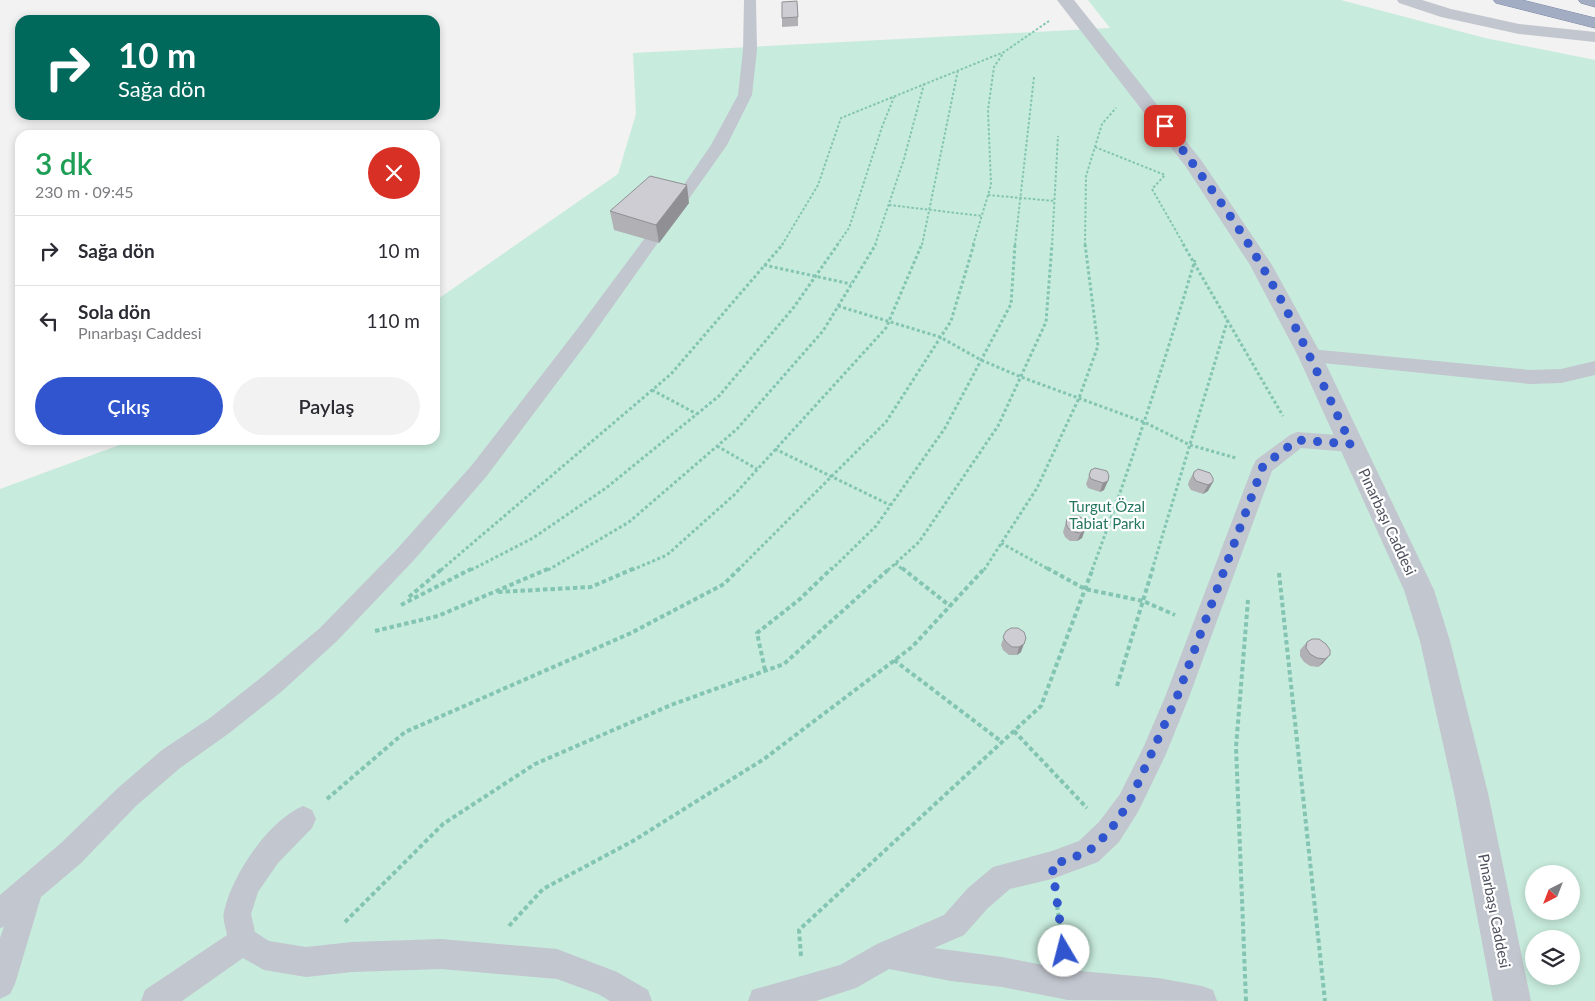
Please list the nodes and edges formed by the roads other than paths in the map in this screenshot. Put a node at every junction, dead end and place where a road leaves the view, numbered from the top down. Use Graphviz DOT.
graph roads {
  1 [pos="750,0"];
  2 [pos="1405,0"];
  3 [pos="1502,0"];
  4 [pos="1587,0"];
  5 [pos="1595,2"];
  6 [pos="1067,3"];
  7 [pos="1595,23"];
  8 [pos="1595,37"];
  9 [pos="1310,356"];
  10 [pos="1595,368"];
  11 [pos="1351,444"];
  12 [pos="303,818"];
  13 [pos="29,890"];
  14 [pos="0,914"];
  15 [pos="243,941"];
  16 [pos="887,954"];
  17 [pos="0,984"];
  18 [pos="156,1001"];
  19 [pos="637,1001"];
  20 [pos="763,1001"];
  21 [pos="1202,1001"];
  22 [pos="1512,1001"];
  1 -- 13 [label="lane"];
  2 -- 8 [label="street"];
  3 -- 7 [label="highway"];
  4 -- 5 [label="highway"];
  6 -- 9 [label="street, Pınarbaşı Caddesi"];
  9 -- 10 [label="lane"];
  9 -- 11 [label="street, Pınarbaşı Caddesi"];
  11 -- 16 [label="lane"];
  11 -- 22 [label="street, Pınarbaşı Caddesi"];
  12 -- 15 [label="lane"];
  13 -- 14 [label="lane"];
  13 -- 17 [label="lane"];
  15 -- 18 [label="lane"];
  15 -- 19 [label="lane"];
  16 -- 20 [label="lane"];
  16 -- 21 [label="lane"];
}
